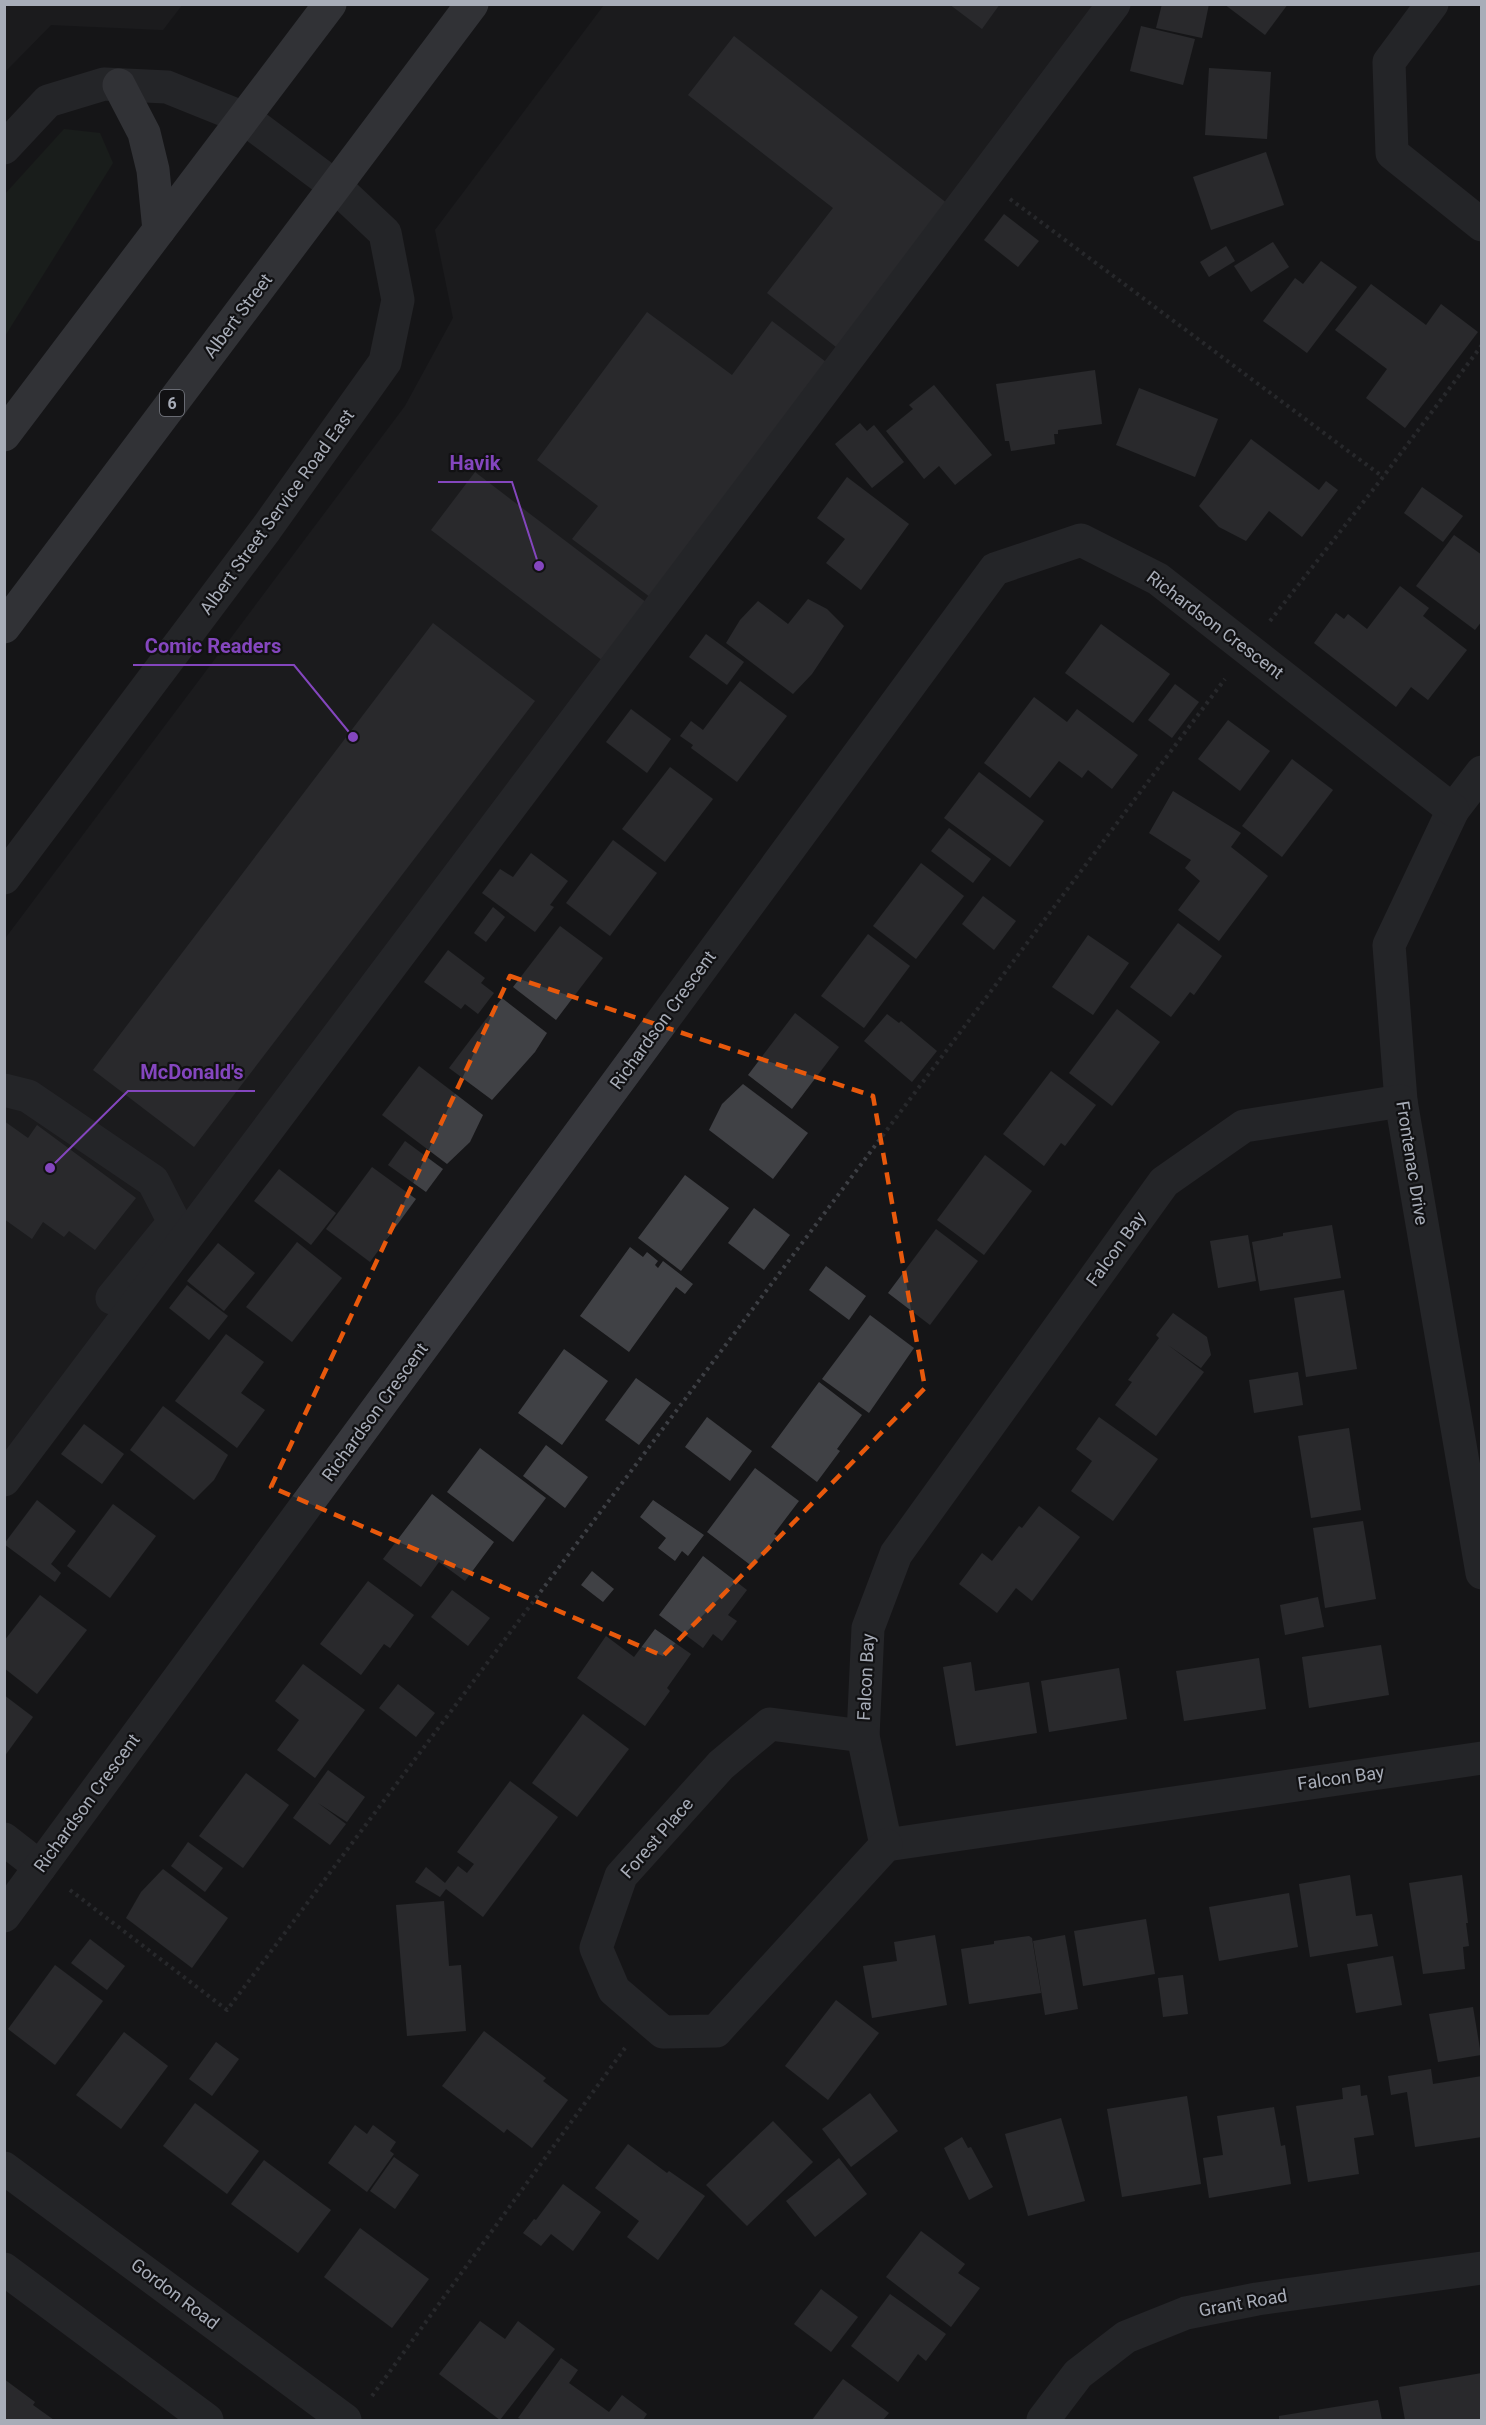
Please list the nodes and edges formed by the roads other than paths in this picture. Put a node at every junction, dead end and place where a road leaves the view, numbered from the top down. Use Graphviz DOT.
graph roads {
  1 [pos="330,4"];
  2 [pos="472,4"];
  3 [pos="1114,4"];
  4 [pos="1432,4"];
  5 [pos="119,85"];
  6 [pos="244,118"];
  7 [pos="4,148"];
  8 [pos="335,186"];
  9 [pos="1482,225"];
  10 [pos="159,230"];
  11 [pos="4,435"];
  12 [pos="4,627"];
  13 [pos="1482,772"];
  14 [pos="1453,810"];
  15 [pos="4,879"];
  16 [pos="4,1090"];
  17 [pos="1401,1101"];
  18 [pos="112,1298"];
  19 [pos="4,1480"];
  20 [pos="1482,1573"];
  21 [pos="863,1736"];
  22 [pos="1482,1758"];
  23 [pos="4,1839"];
  24 [pos="886,1845"];
  25 [pos="40,1867"];
  26 [pos="4,1916"];
  27 [pos="4,2168"];
  28 [pos="1482,2268"];
  29 [pos="4,2269"];
  30 [pos="357,2411"];
  31 [pos="207,2421"];
  32 [pos="1043,2421"];
  1 -- 6 [label="main road"];
  2 -- 8 [label="main road, Albert Street / 6"];
  3 -- 19 [label="street"];
  4 -- 9 [label="street"];
  5 -- 6 [label="street, Albert Street Service Road East"];
  5 -- 7 [label="street, Albert Street Service Road East"];
  5 -- 10 [label="main road"];
  6 -- 8 [label="street, Albert Street Service Road East"];
  6 -- 10 [label="main road"];
  8 -- 12 [label="main road, Albert Street / 6"];
  8 -- 15 [label="street, Albert Street Service Road East"];
  10 -- 11 [label="main road"];
  13 -- 14 [label="street, Frontenac Drive"];
  14 -- 17 [label="street, Frontenac Drive"];
  14 -- 25 [label="street, Richardson Crescent"];
  16 -- 18 [label="street"];
  17 -- 20 [label="street, Frontenac Drive"];
  17 -- 21 [label="street, Falcon Bay"];
  21 -- 24 [label="street, Falcon Bay"];
  21 -- 24 [label="street, Forest Place"];
  22 -- 24 [label="street, Falcon Bay"];
  23 -- 25 [label="street"];
  25 -- 26 [label="street, Richardson Crescent"];
  27 -- 30 [label="street, Gordon Road"];
  28 -- 32 [label="street, Grant Road"];
  29 -- 31 [label="street"];
}
